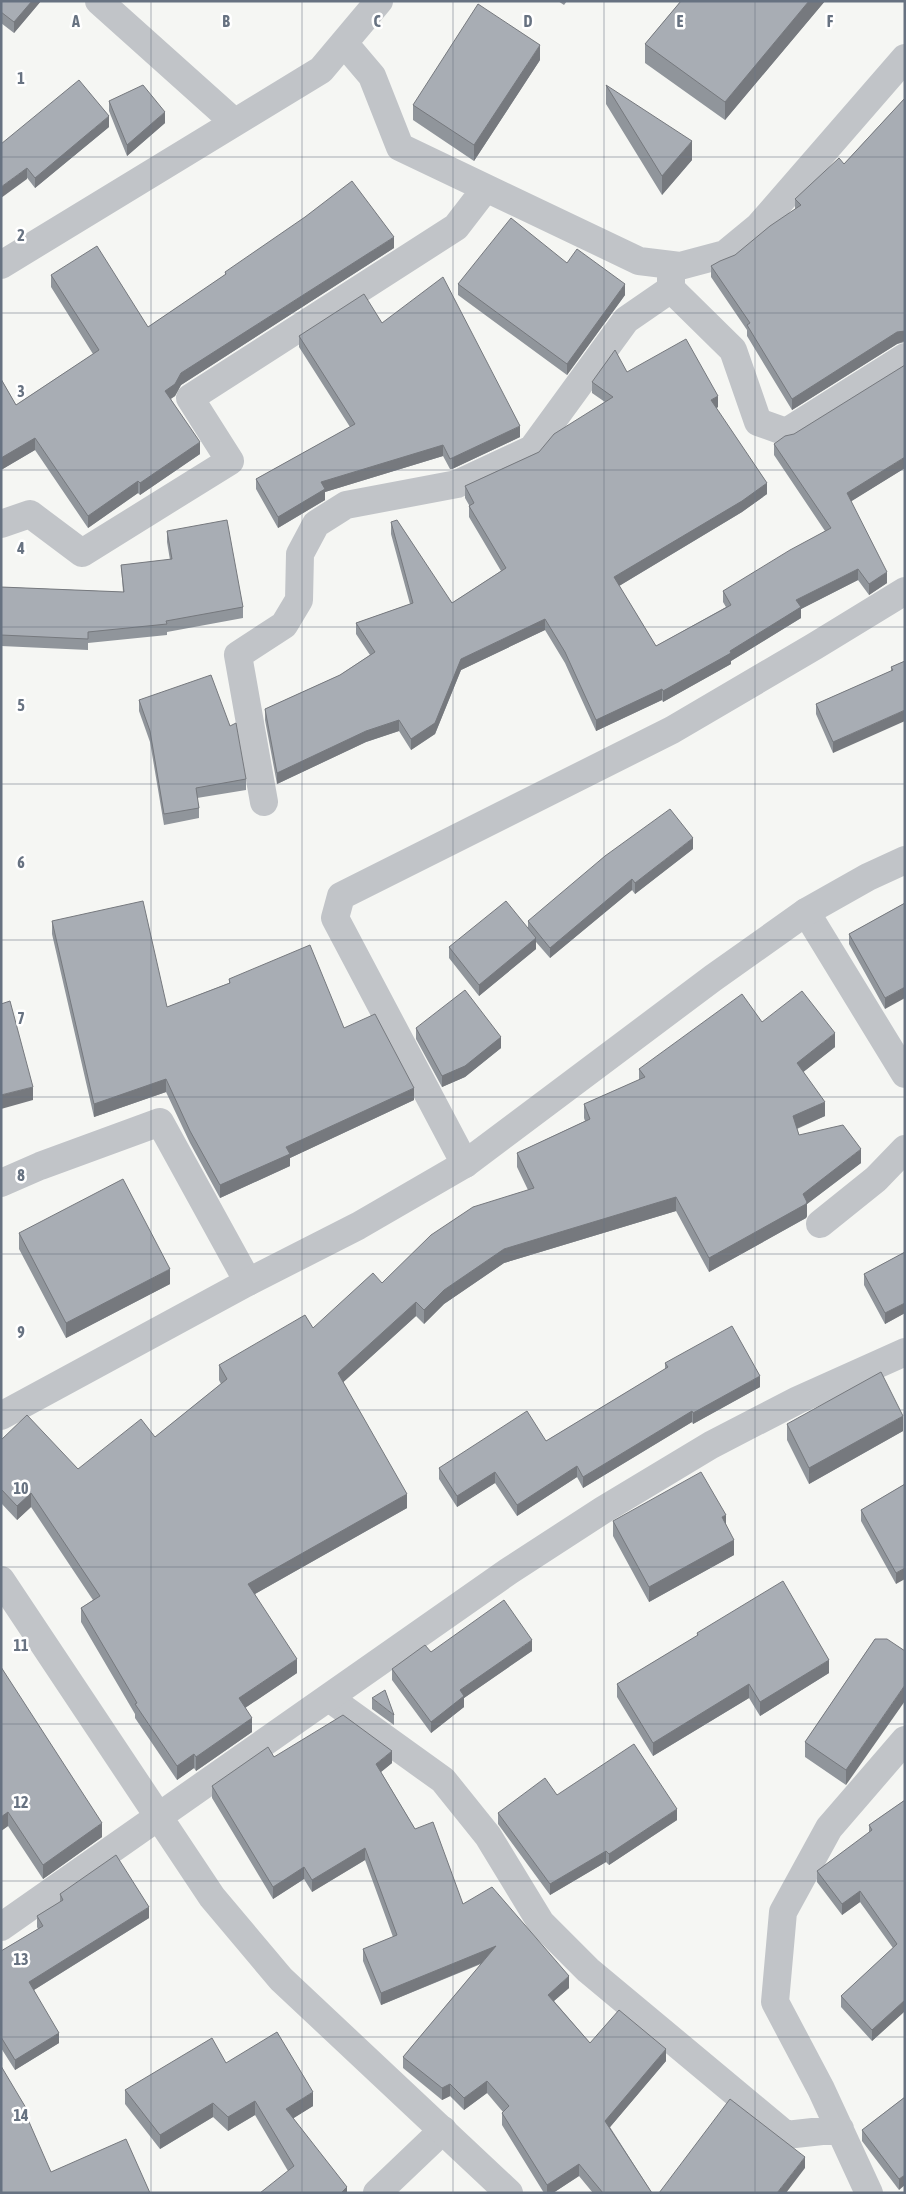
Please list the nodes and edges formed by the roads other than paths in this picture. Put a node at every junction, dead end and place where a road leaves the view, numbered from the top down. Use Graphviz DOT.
graph roads {
  1 [pos="99,1"];
  2 [pos="379,1"];
  3 [pos="344,43"];
  4 [pos="905,58"];
  5 [pos="234,122"];
  6 [pos="486,188"];
  7 [pos="1,265"];
  8 [pos="671,277"];
  9 [pos="905,357"];
  10 [pos="1,524"];
  11 [pos="905,591"];
  12 [pos="264,802"];
  13 [pos="905,860"];
  14 [pos="806,912"];
  15 [pos="905,1074"];
  16 [pos="905,1149"];
  17 [pos="464,1164"];
  18 [pos="1,1183"];
  19 [pos="820,1224"];
  20 [pos="248,1282"];
  21 [pos="905,1352"];
  22 [pos="1,1416"];
  23 [pos="1,1580"];
  24 [pos="329,1698"];
  25 [pos="905,1740"];
  26 [pos="158,1817"];
  27 [pos="1,1927"];
  28 [pos="840,2129"];
  29 [pos="443,2130"];
  30 [pos="377,2193"];
  31 [pos="509,2193"];
  32 [pos="869,2193"];
  1 -- 5 [label="street"];
  2 -- 3 [label="street"];
  3 -- 5 [label="street"];
  3 -- 6 [label="street"];
  4 -- 8 [label="street"];
  5 -- 7 [label="street"];
  6 -- 8 [label="street"];
  6 -- 10 [label="street"];
  8 -- 9 [label="street"];
  8 -- 12 [label="street"];
  11 -- 17 [label="street"];
  13 -- 14 [label="street"];
  14 -- 15 [label="street"];
  14 -- 17 [label="street"];
  16 -- 19 [label="street"];
  17 -- 20 [label="street"];
  18 -- 20 [label="street"];
  20 -- 22 [label="street"];
  21 -- 24 [label="street"];
  23 -- 26 [label="street"];
  24 -- 26 [label="street"];
  24 -- 28 [label="street"];
  25 -- 28 [label="street"];
  26 -- 27 [label="street"];
  26 -- 29 [label="street"];
  28 -- 32 [label="street"];
  29 -- 30 [label="street"];
  29 -- 31 [label="street"];
}
